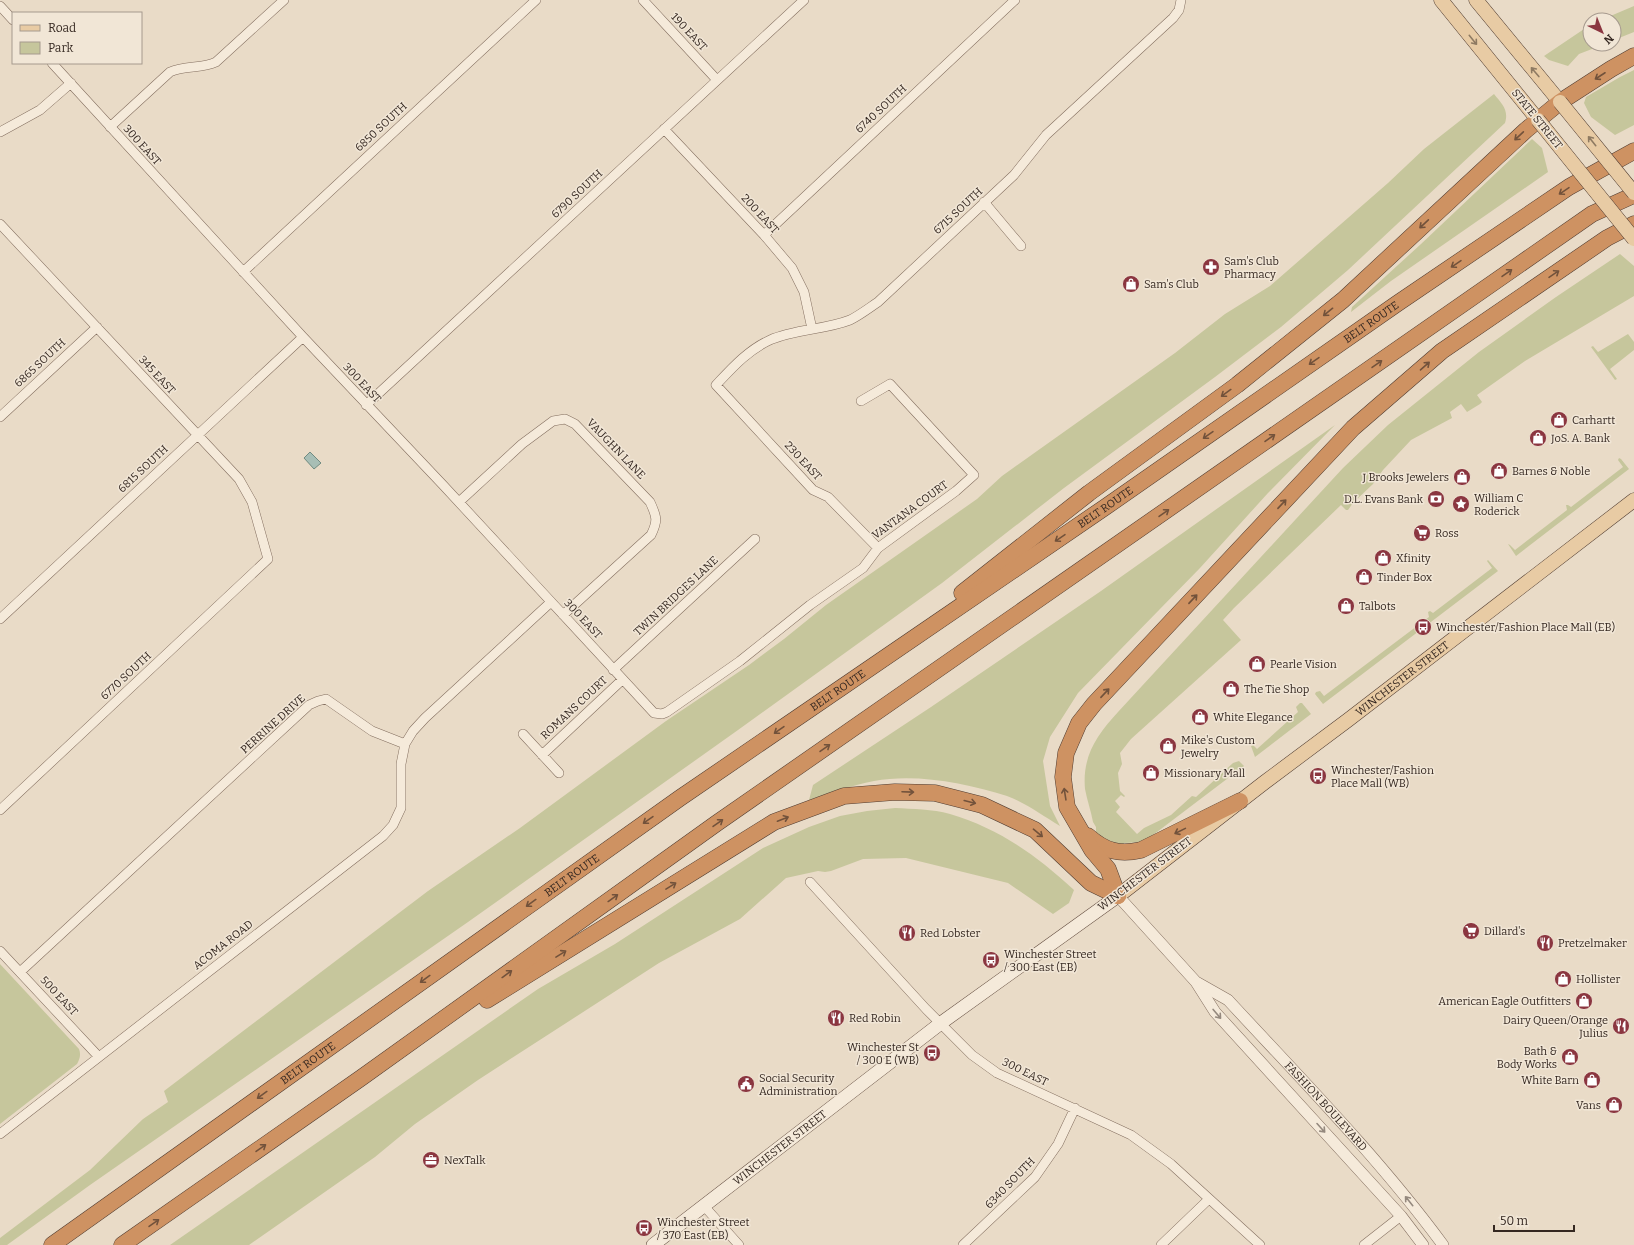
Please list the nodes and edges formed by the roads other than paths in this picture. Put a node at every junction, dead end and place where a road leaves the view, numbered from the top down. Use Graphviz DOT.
graph roads {
  1 [pos="284,0"];
  2 [pos="536,0"];
  3 [pos="643,0"];
  4 [pos="804,0"];
  5 [pos="1014,0"];
  6 [pos="1441,0"];
  7 [pos="1476,0"];
  8 [pos="1181,1"];
  9 [pos="0,6"];
  10 [pos="12,19"];
  11 [pos="1634,56"];
  12 [pos="53,64"];
  13 [pos="717,80"];
  14 [pos="71,83"];
  15 [pos="1560,102"];
  16 [pos="1538,120"];
  17 [pos="110,127"];
  18 [pos="664,129"];
  19 [pos="0,132"];
  20 [pos="1634,151"];
  21 [pos="1634,194"];
  22 [pos="984,202"];
  23 [pos="0,224"];
  24 [pos="1634,224"];
  25 [pos="764,236"];
  26 [pos="1634,239"];
  27 [pos="1021,246"];
  28 [pos="243,272"];
  29 [pos="97,327"];
  30 [pos="812,330"];
  31 [pos="303,337"];
  32 [pos="716,384"];
  33 [pos="861,401"];
  34 [pos="366,405"];
  35 [pos="0,417"];
  36 [pos="197,435"];
  37 [pos="1634,500"];
  38 [pos="459,502"];
  39 [pos="755,539"];
  40 [pos="878,548"];
  41 [pos="268,559"];
  42 [pos="551,602"];
  43 [pos="563,615"];
  44 [pos="0,619"];
  45 [pos="613,670"];
  46 [pos="852,679"];
  47 [pos="622,680"];
  48 [pos="658,714"];
  49 [pos="523,734"];
  50 [pos="406,744"];
  51 [pos="542,754"];
  52 [pos="559,773"];
  53 [pos="1240,801"];
  54 [pos="0,810"];
  55 [pos="1080,829"];
  56 [pos="810,882"];
  57 [pos="1118,896"];
  58 [pos="0,951"];
  59 [pos="20,972"];
  60 [pos="1196,982"];
  61 [pos="941,1023"];
  62 [pos="99,1057"];
  63 [pos="361,1078"];
  64 [pos="1075,1108"];
  65 [pos="0,1134"];
  66 [pos="1210,1199"];
  67 [pos="704,1206"];
  68 [pos="1401,1216"];
  69 [pos="52,1245"];
  70 [pos="122,1245"];
  71 [pos="653,1245"];
  72 [pos="740,1245"];
  73 [pos="963,1245"];
  74 [pos="1161,1245"];
  75 [pos="1260,1245"];
  76 [pos="1364,1245"];
  77 [pos="1423,1245"];
  78 [pos="1443,1245"];
  1 -- 17 [label="street"];
  2 -- 28 [label="street, 6850 SOUTH"];
  3 -- 13 [label="street, 190 EAST"];
  4 -- 13 [label="street, 6790 SOUTH"];
  5 -- 25 [label="street, 6740 SOUTH"];
  6 -- 16 [label="main road, STATE STREET, one-way"];
  15 -- 7 [label="main road, one-way"];
  8 -- 22 [label="street, 6715 SOUTH"];
  9 -- 10 [label="street"];
  11 -- 15 [label="highway, one-way"];
  12 -- 14 [label="street, 300 EAST"];
  13 -- 18 [label="street, 6790 SOUTH"];
  14 -- 17 [label="street, 300 EAST"];
  14 -- 19 [label="street"];
  15 -- 16 [label="highway"];
  21 -- 15 [label="main road, one-way, bridge"];
  16 -- 26 [label="main road, STATE STREET, bridge"];
  16 -- 46 [label="highway, one-way"];
  17 -- 28 [label="street, 300 EAST"];
  18 -- 25 [label="street, 200 EAST"];
  18 -- 34 [label="street, 6790 SOUTH"];
  20 -- 46 [label="highway, BELT ROUTE, one-way"];
  63 -- 21 [label="highway, one-way"];
  22 -- 27 [label="street"];
  22 -- 30 [label="street, 6715 SOUTH"];
  23 -- 29 [label="street, 345 EAST"];
  55 -- 24 [label="highway, one-way"];
  25 -- 30 [label="street, 200 EAST"];
  28 -- 31 [label="street, 300 EAST"];
  29 -- 35 [label="street, 6865 SOUTH"];
  29 -- 36 [label="street, 345 EAST"];
  30 -- 32 [label="street, 6715 SOUTH"];
  31 -- 34 [label="street, 300 EAST"];
  31 -- 36 [label="street, 6815 SOUTH"];
  32 -- 40 [label="street, 230 EAST"];
  33 -- 40 [label="street, VANTANA COURT"];
  34 -- 38 [label="street, 300 EAST"];
  36 -- 41 [label="street, 345 EAST"];
  36 -- 44 [label="street, 6815 SOUTH"];
  37 -- 53 [label="main road, WINCHESTER STREET"];
  38 -- 42 [label="street, 300 EAST"];
  38 -- 43 [label="street, VAUGHN LANE"];
  39 -- 45 [label="street, TWIN BRIDGES LANE"];
  40 -- 48 [label="street, VANTANA COURT"];
  41 -- 54 [label="street, 6770 SOUTH"];
  42 -- 43 [label="street, 300 EAST"];
  42 -- 50 [label="street"];
  43 -- 45 [label="street, 300 EAST"];
  45 -- 47 [label="street, 300 EAST"];
  46 -- 69 [label="highway, BELT ROUTE, one-way"];
  47 -- 48 [label="street, 300 EAST"];
  47 -- 51 [label="street, ROMANS COURT"];
  49 -- 51 [label="street, ROMANS COURT"];
  50 -- 59 [label="street, PERRINE DRIVE"];
  50 -- 62 [label="street, ACOMA ROAD"];
  51 -- 52 [label="street, ROMANS COURT"];
  53 -- 55 [label="highway, one-way"];
  53 -- 57 [label="main road, WINCHESTER STREET"];
  55 -- 57 [label="highway"];
  56 -- 61 [label="street, 300 EAST"];
  57 -- 60 [label="street, FASHION BOULEVARD"];
  57 -- 61 [label="main road, WINCHESTER STREET"];
  63 -- 57 [label="highway, one-way"];
  58 -- 59 [label="street, 500 EAST"];
  59 -- 62 [label="street, 500 EAST"];
  60 -- 68 [label="street, FASHION BOULEVARD, one-way"];
  78 -- 60 [label="street, FASHION BOULEVARD, one-way"];
  61 -- 64 [label="street, 300 EAST"];
  61 -- 67 [label="main road, WINCHESTER STREET"];
  62 -- 65 [label="street, ACOMA ROAD"];
  70 -- 63 [label="highway, one-way"];
  64 -- 66 [label="street, 300 EAST"];
  64 -- 73 [label="street, 6340 SOUTH"];
  66 -- 74 [label="street"];
  66 -- 75 [label="street, 300 EAST"];
  67 -- 71 [label="main road, WINCHESTER STREET"];
  67 -- 72 [label="street"];
  68 -- 76 [label="street"];
  68 -- 77 [label="street, FASHION BOULEVARD"];
}
